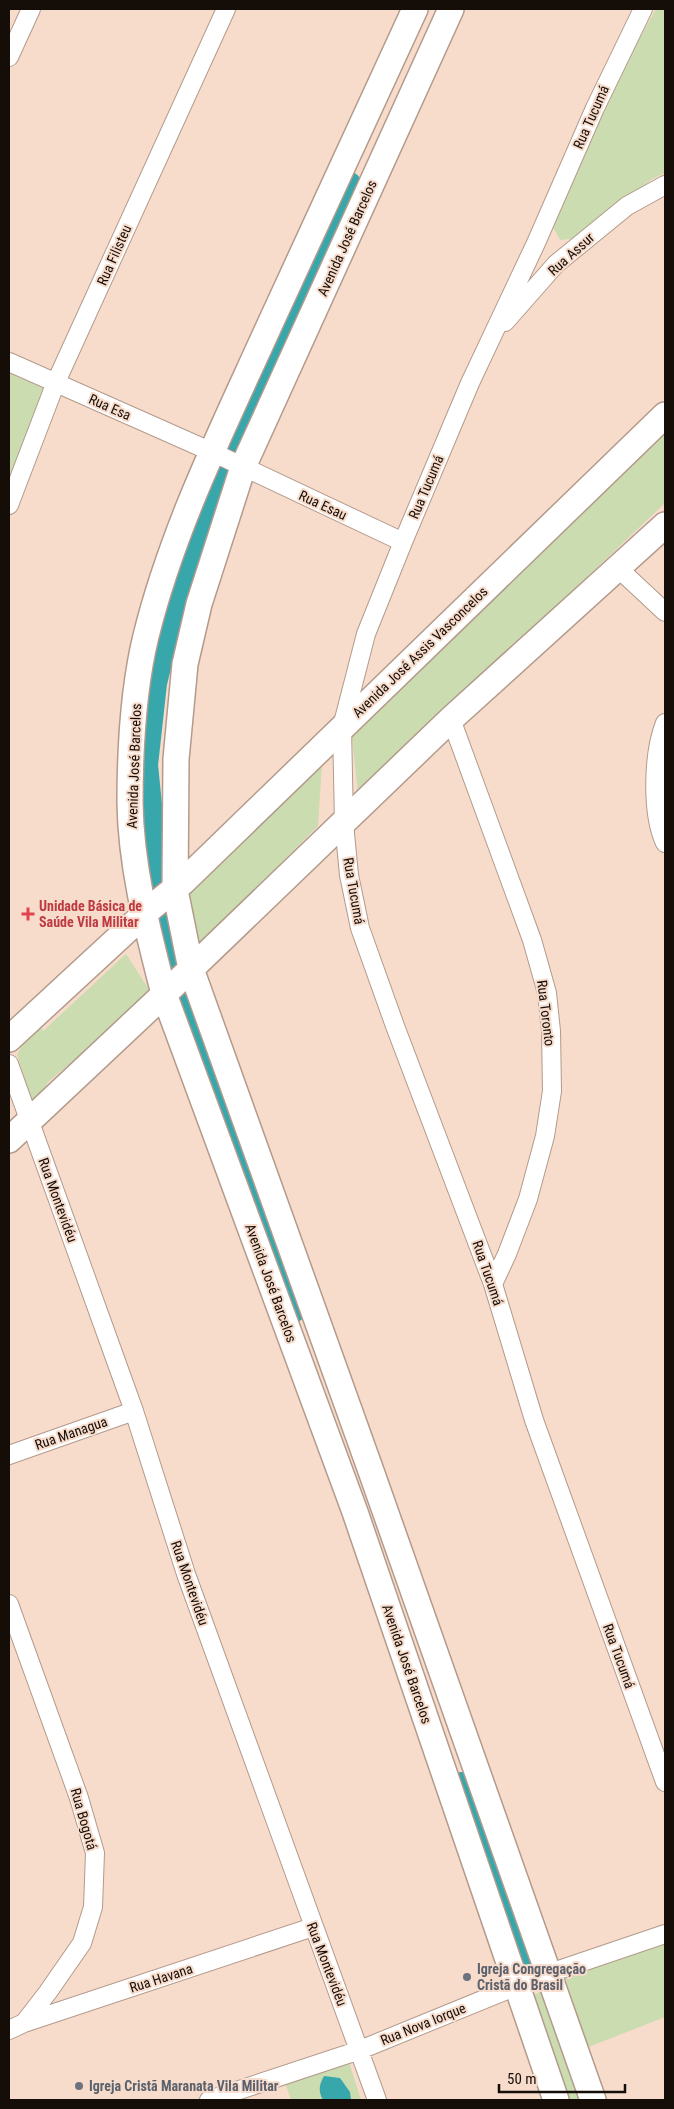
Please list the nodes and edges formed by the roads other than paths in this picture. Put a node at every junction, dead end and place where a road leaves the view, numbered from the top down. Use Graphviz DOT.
graph roads {
  1 [pos="31,9"];
  2 [pos="226,9"];
  3 [pos="415,9"];
  4 [pos="451,9"];
  5 [pos="643,9"];
  6 [pos="9,57"];
  7 [pos="665,185"];
  8 [pos="536,243"];
  9 [pos="556,264"];
  10 [pos="491,338"];
  11 [pos="9,362"];
  12 [pos="56,382"];
  13 [pos="665,415"];
  14 [pos="228,460"];
  15 [pos="9,505"];
  16 [pos="665,526"];
  17 [pos="403,542"];
  18 [pos="619,569"];
  19 [pos="665,612"];
  20 [pos="450,719"];
  21 [pos="665,724"];
  22 [pos="342,728"];
  23 [pos="344,823"];
  24 [pos="665,843"];
  25 [pos="159,902"];
  26 [pos="179,981"];
  27 [pos="9,1039"];
  28 [pos="9,1064"];
  29 [pos="30,1120"];
  30 [pos="9,1140"];
  31 [pos="493,1284"];
  32 [pos="134,1411"];
  33 [pos="9,1455"];
  34 [pos="9,1604"];
  35 [pos="665,1782"];
  36 [pos="313,1927"];
  37 [pos="665,1934"];
  38 [pos="533,1979"];
  39 [pos="16,2027"];
  40 [pos="360,2050"];
  41 [pos="208,2100"];
  42 [pos="378,2100"];
  43 [pos="556,2100"];
  44 [pos="593,2100"];
  1 -- 6 [label="street"];
  2 -- 12 [label="street, Rua Filisteu"];
  3 -- 14 [label="street, Avenida José Barcelos"];
  4 -- 14 [label="street, Avenida José Barcelos"];
  5 -- 8 [label="street, Rua Tucumá"];
  7 -- 9 [label="street, Rua Assur"];
  8 -- 9 [label="street"];
  8 -- 10 [label="street, Rua Tucumá"];
  9 -- 10 [label="street, Rua Assur"];
  10 -- 17 [label="street, Rua Tucumá"];
  11 -- 12 [label="street, Rua Esa"];
  12 -- 14 [label="street, Rua Esa"];
  12 -- 15 [label="street, Rua Filisteu"];
  13 -- 22 [label="street, Avenida José Assis Vasconcelos"];
  14 -- 17 [label="street, Rua Esau"];
  14 -- 25 [label="street, Avenida José Barcelos"];
  14 -- 25 [label="street, Avenida José Barcelos"];
  16 -- 18 [label="street"];
  17 -- 22 [label="street, Rua Tucumá"];
  18 -- 19 [label="street"];
  18 -- 20 [label="street"];
  20 -- 23 [label="street"];
  20 -- 31 [label="street, Rua Toronto"];
  21 -- 24 [label="street"];
  22 -- 23 [label="street, Rua Tucumá"];
  22 -- 25 [label="street, Avenida José Assis Vasconcelos"];
  23 -- 26 [label="street"];
  23 -- 31 [label="street, Rua Tucumá"];
  25 -- 26 [label="street, Avenida José Barcelos"];
  25 -- 26 [label="street, Avenida José Barcelos"];
  25 -- 27 [label="street, Avenida José Assis Vasconcelos"];
  26 -- 29 [label="street"];
  26 -- 38 [label="street, Avenida José Barcelos"];
  26 -- 38 [label="street, Avenida José Barcelos"];
  28 -- 29 [label="street, Rua Montevidéu"];
  29 -- 30 [label="street"];
  29 -- 32 [label="street, Rua Montevidéu"];
  31 -- 35 [label="street, Rua Tucumá"];
  32 -- 33 [label="street, Rua Managua"];
  32 -- 36 [label="street, Rua Montevidéu"];
  34 -- 39 [label="street, Rua Bogotá"];
  36 -- 39 [label="street, Rua Havana"];
  36 -- 40 [label="street, Rua Montevidéu"];
  37 -- 38 [label="street, Rua Nova Iorque"];
  38 -- 40 [label="street, Rua Nova Iorque"];
  38 -- 43 [label="street, Avenida José Barcelos"];
  38 -- 44 [label="street, Avenida José Barcelos"];
  40 -- 41 [label="street, Rua Nova Iorque"];
  40 -- 42 [label="street, Rua Montevidéu"];
}
